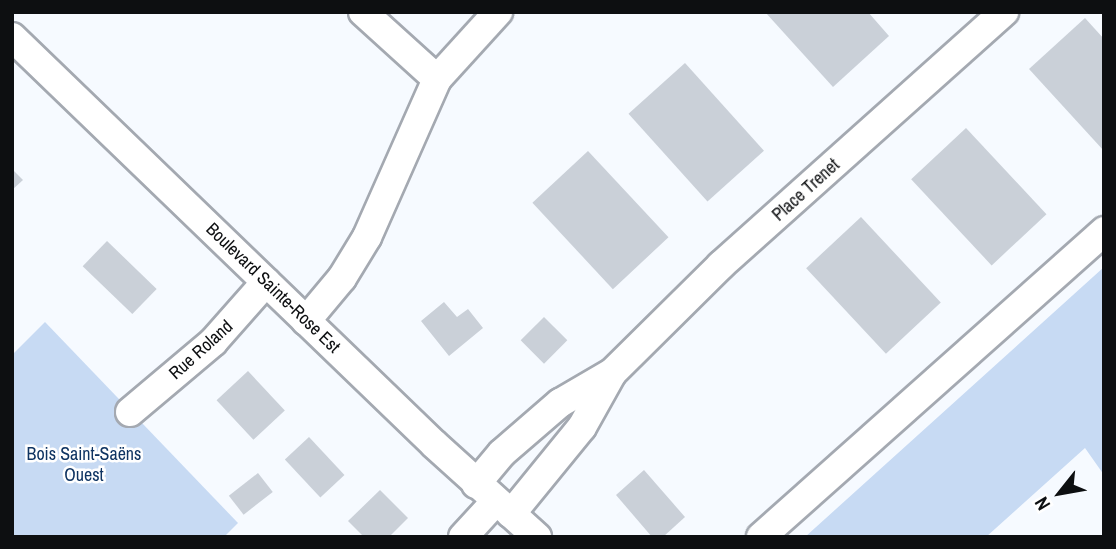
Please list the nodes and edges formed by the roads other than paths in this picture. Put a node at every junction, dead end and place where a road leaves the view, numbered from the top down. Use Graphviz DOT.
graph roads {
  1 [pos="363,12"];
  2 [pos="498,12"];
  3 [pos="1004,12"];
  4 [pos="12,37"];
  5 [pos="437,79"];
  6 [pos="1104,231"];
  7 [pos="266,282"];
  8 [pos="306,321"];
  9 [pos="612,372"];
  10 [pos="130,412"];
  11 [pos="494,500"];
  12 [pos="463,537"];
  13 [pos="537,537"];
  14 [pos="761,537"];
  1 -- 5 [label="street"];
  2 -- 5 [label="street"];
  3 -- 9 [label="street, Place Trenet"];
  4 -- 7 [label="street, Boulevard Sainte-Rose Est"];
  5 -- 8 [label="street"];
  6 -- 14 [label="street"];
  7 -- 8 [label="street, Boulevard Sainte-Rose Est"];
  7 -- 10 [label="street, Rue Roland"];
  8 -- 11 [label="street, Boulevard Sainte-Rose Est"];
  9 -- 11 [label="street, Place Trenet"];
  9 -- 11 [label="street, Place Trenet"];
  11 -- 12 [label="street"];
  11 -- 13 [label="street, Boulevard Sainte-Rose Est"];
}
